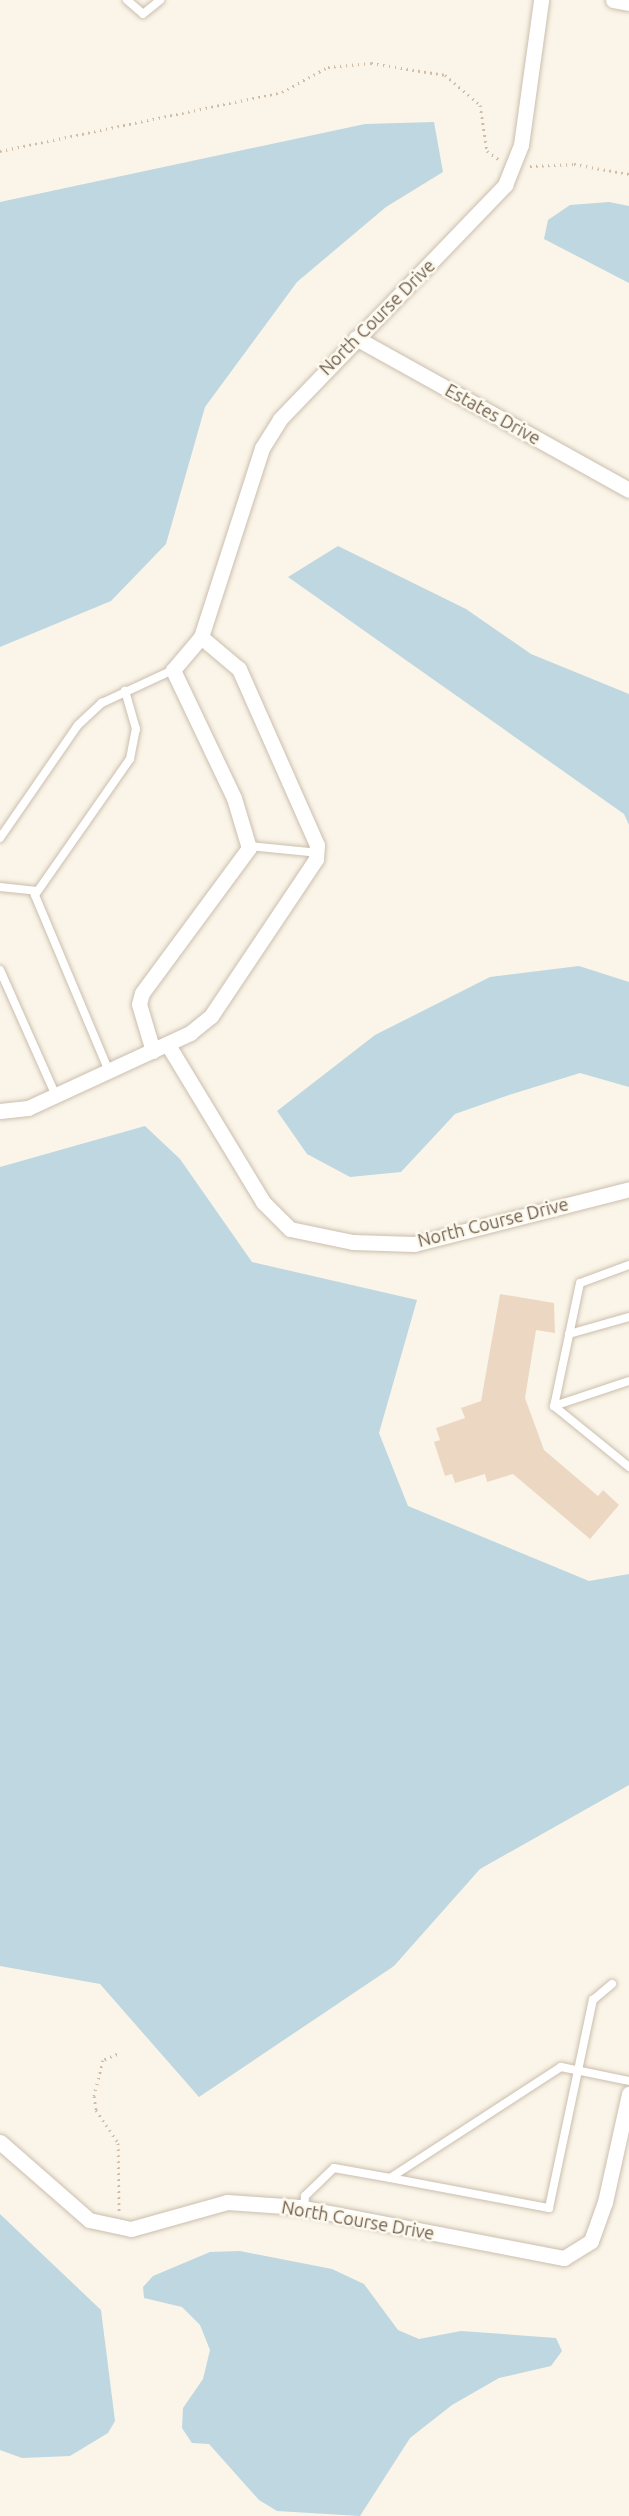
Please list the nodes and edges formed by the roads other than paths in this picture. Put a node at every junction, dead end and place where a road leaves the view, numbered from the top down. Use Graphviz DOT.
graph roads {
  1 [pos="127,0"];
  2 [pos="160,0"];
  3 [pos="541,0"];
  4 [pos="356,339"];
  5 [pos="629,490"];
  6 [pos="201,637"];
  7 [pos="173,670"];
  8 [pos="124,691"];
  9 [pos="0,838"];
  10 [pos="248,846"];
  11 [pos="318,853"];
  12 [pos="0,887"];
  13 [pos="37,891"];
  14 [pos="0,970"];
  15 [pos="168,1045"];
  16 [pos="153,1051"];
  17 [pos="108,1069"];
  18 [pos="56,1096"];
  19 [pos="0,1111"];
  20 [pos="629,1189"];
  21 [pos="629,1265"];
  22 [pos="629,1317"];
  23 [pos="569,1334"];
  24 [pos="629,1381"];
  25 [pos="554,1406"];
  26 [pos="629,1456"];
  27 [pos="619,1459"];
  28 [pos="629,1467"];
  29 [pos="612,1983"];
  30 [pos="578,2071"];
  31 [pos="629,2080"];
  32 [pos="629,2094"];
  33 [pos="0,2142"];
  34 [pos="390,2178"];
  35 [pos="303,2208"];
  1 -- 2 [label="lane"];
  3 -- 4 [label="street, North Course Drive"];
  4 -- 5 [label="street, Estates Drive"];
  4 -- 6 [label="street, North Course Drive"];
  6 -- 7 [label="street, North Course Drive"];
  6 -- 11 [label="street"];
  7 -- 8 [label="lane"];
  7 -- 10 [label="street"];
  8 -- 9 [label="lane"];
  8 -- 13 [label="lane"];
  10 -- 11 [label="lane"];
  10 -- 16 [label="street"];
  11 -- 15 [label="street"];
  12 -- 13 [label="lane"];
  13 -- 17 [label="lane"];
  14 -- 18 [label="lane"];
  15 -- 16 [label="street"];
  15 -- 20 [label="street, North Course Drive"];
  16 -- 17 [label="street"];
  17 -- 18 [label="street"];
  18 -- 19 [label="street"];
  21 -- 23 [label="lane"];
  22 -- 23 [label="lane"];
  23 -- 25 [label="lane"];
  24 -- 25 [label="lane"];
  25 -- 27 [label="lane"];
  26 -- 27 [label="lane"];
  27 -- 28 [label="lane"];
  29 -- 30 [label="lane"];
  30 -- 31 [label="lane"];
  30 -- 34 [label="lane"];
  30 -- 34 [label="lane"];
  32 -- 35 [label="street, North Course Drive"];
  33 -- 35 [label="street, North Course Drive"];
  34 -- 35 [label="lane"];
}
